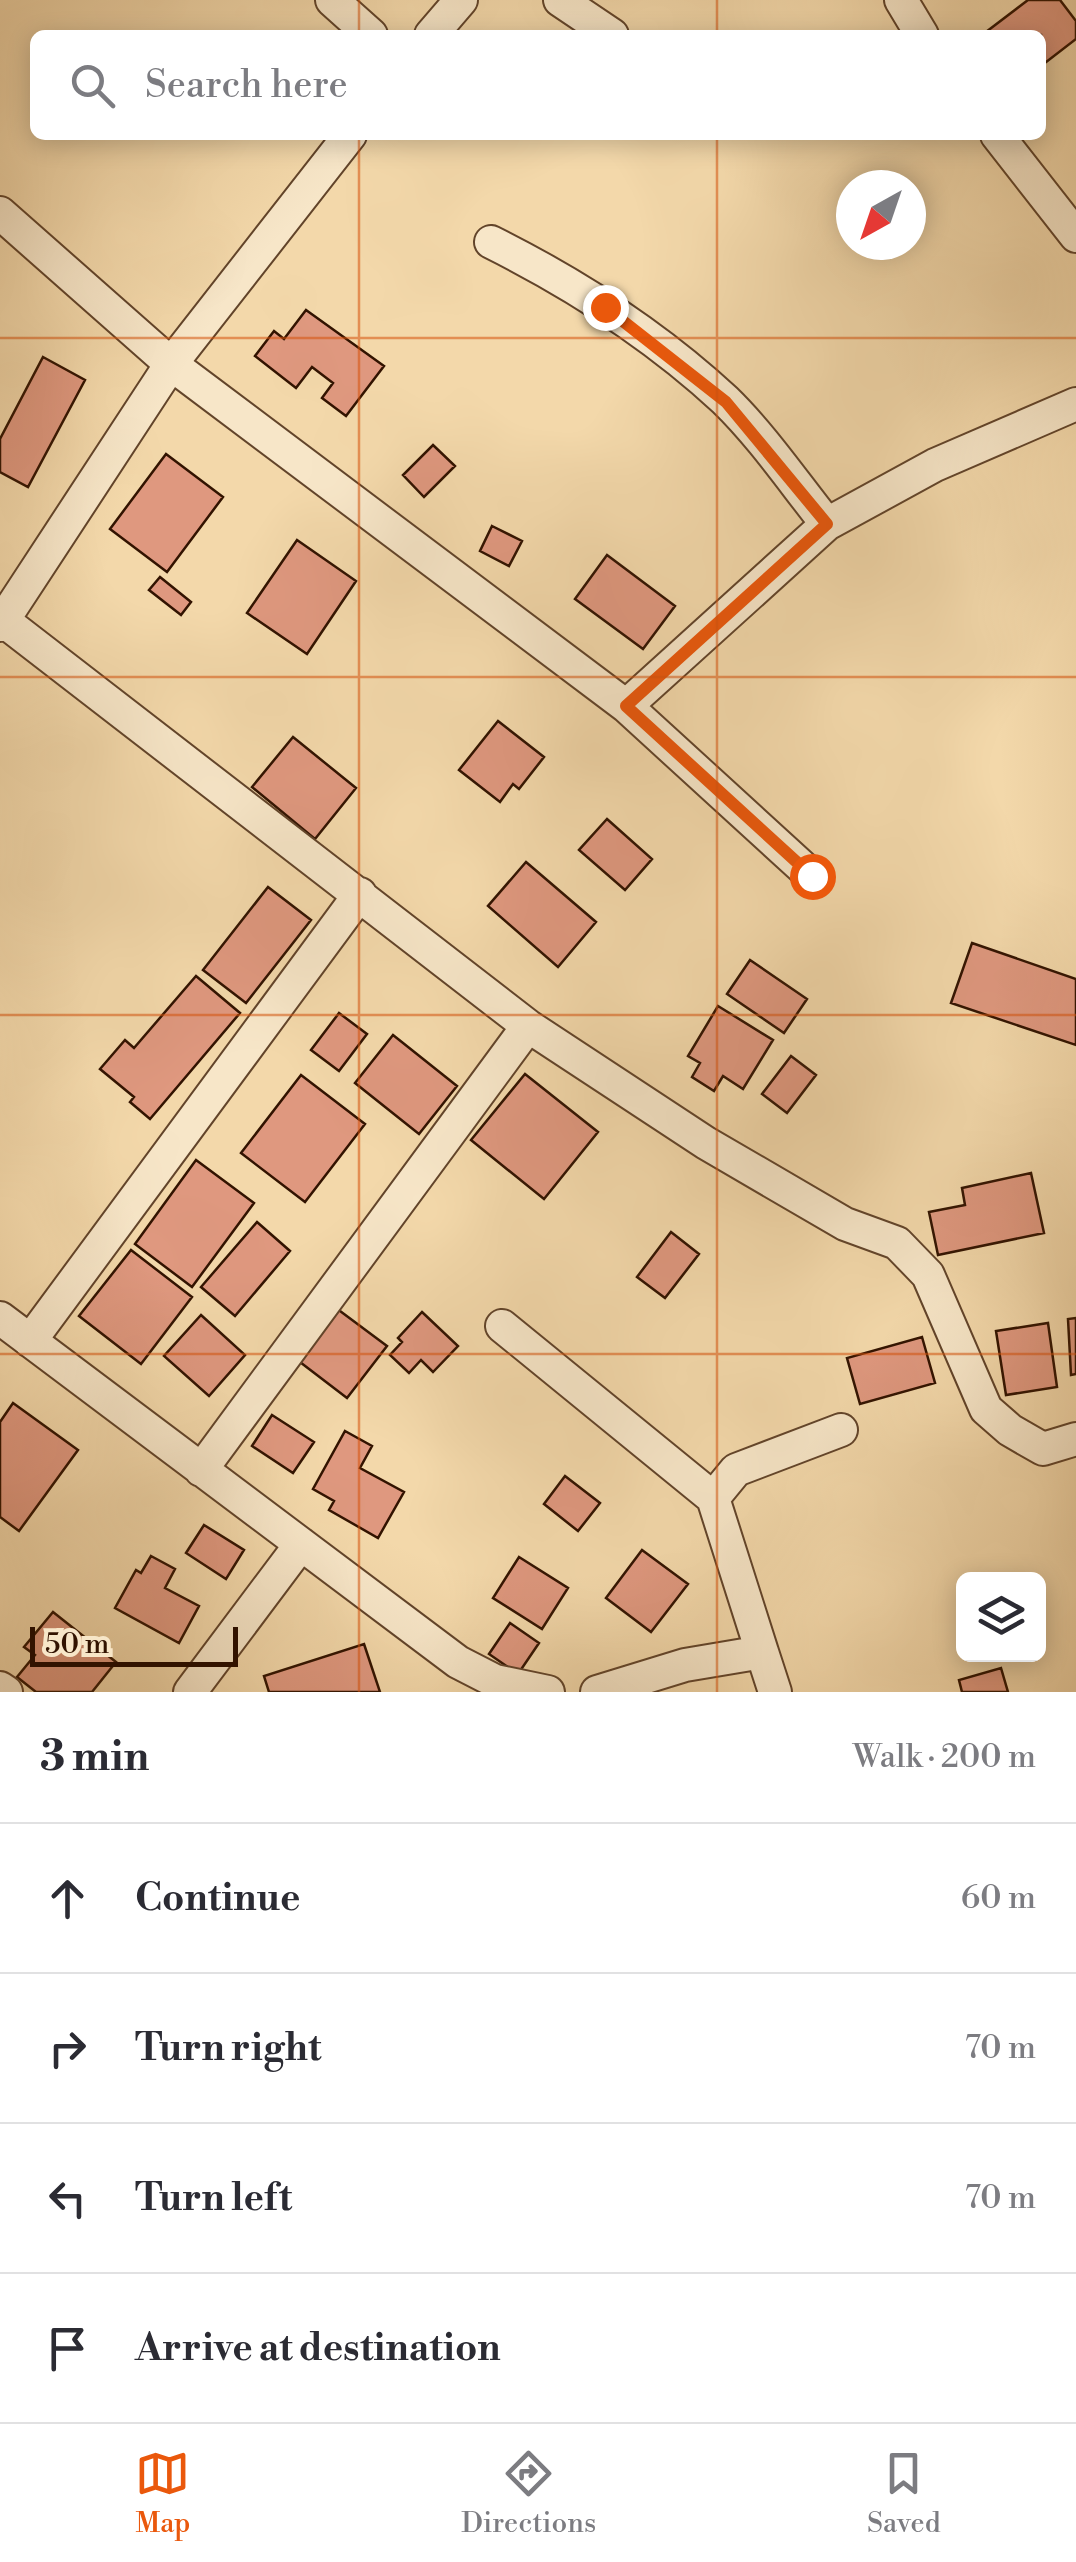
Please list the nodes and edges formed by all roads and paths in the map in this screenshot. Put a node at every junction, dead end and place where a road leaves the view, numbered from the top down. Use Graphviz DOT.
graph roads {
  1 [pos="332,0"];
  2 [pos="461,0"];
  3 [pos="560,0"];
  4 [pos="901,0"];
  5 [pos="366,30"];
  6 [pos="435,30"];
  7 [pos="605,30"];
  8 [pos="919,30"];
  9 [pos="346,140"];
  10 [pos="1002,140"];
  11 [pos="0,213"];
  12 [pos="1076,236"];
  13 [pos="492,242"];
  14 [pos="171,364"];
  15 [pos="1076,404"];
  16 [pos="827,524"];
  17 [pos="1,621"];
  18 [pos="626,706"];
  19 [pos="812,876"];
  20 [pos="360,894"];
  21 [pos="528,1026"];
  22 [pos="0,1318"];
  23 [pos="502,1326"];
  24 [pos="30,1340"];
  25 [pos="841,1430"];
  26 [pos="1076,1439"];
  27 [pos="202,1470"];
  28 [pos="713,1498"];
  29 [pos="302,1544"];
  30 [pos="762,1652"];
  31 [pos="489,1686"];
  32 [pos="190,1692"];
  33 [pos="548,1692"];
  34 [pos="598,1692"];
  35 [pos="776,1692"];
  1 -- 5 [label="street"];
  2 -- 6 [label="street"];
  3 -- 7 [label="street"];
  4 -- 8 [label="street"];
  9 -- 14 [label="street"];
  10 -- 12 [label="street"];
  11 -- 14 [label="street"];
  13 -- 16 [label="street"];
  14 -- 17 [label="street"];
  14 -- 18 [label="street"];
  15 -- 16 [label="street"];
  16 -- 18 [label="street"];
  17 -- 20 [label="street"];
  18 -- 19 [label="street"];
  20 -- 21 [label="street"];
  20 -- 24 [label="street"];
  21 -- 26 [label="street"];
  21 -- 27 [label="street"];
  22 -- 24 [label="street"];
  23 -- 28 [label="street"];
  24 -- 27 [label="street"];
  25 -- 28 [label="street"];
  27 -- 29 [label="street"];
  28 -- 30 [label="street"];
  29 -- 31 [label="street"];
  29 -- 32 [label="street"];
  30 -- 34 [label="street"];
  30 -- 35 [label="street"];
  31 -- 33 [label="street"];
}
